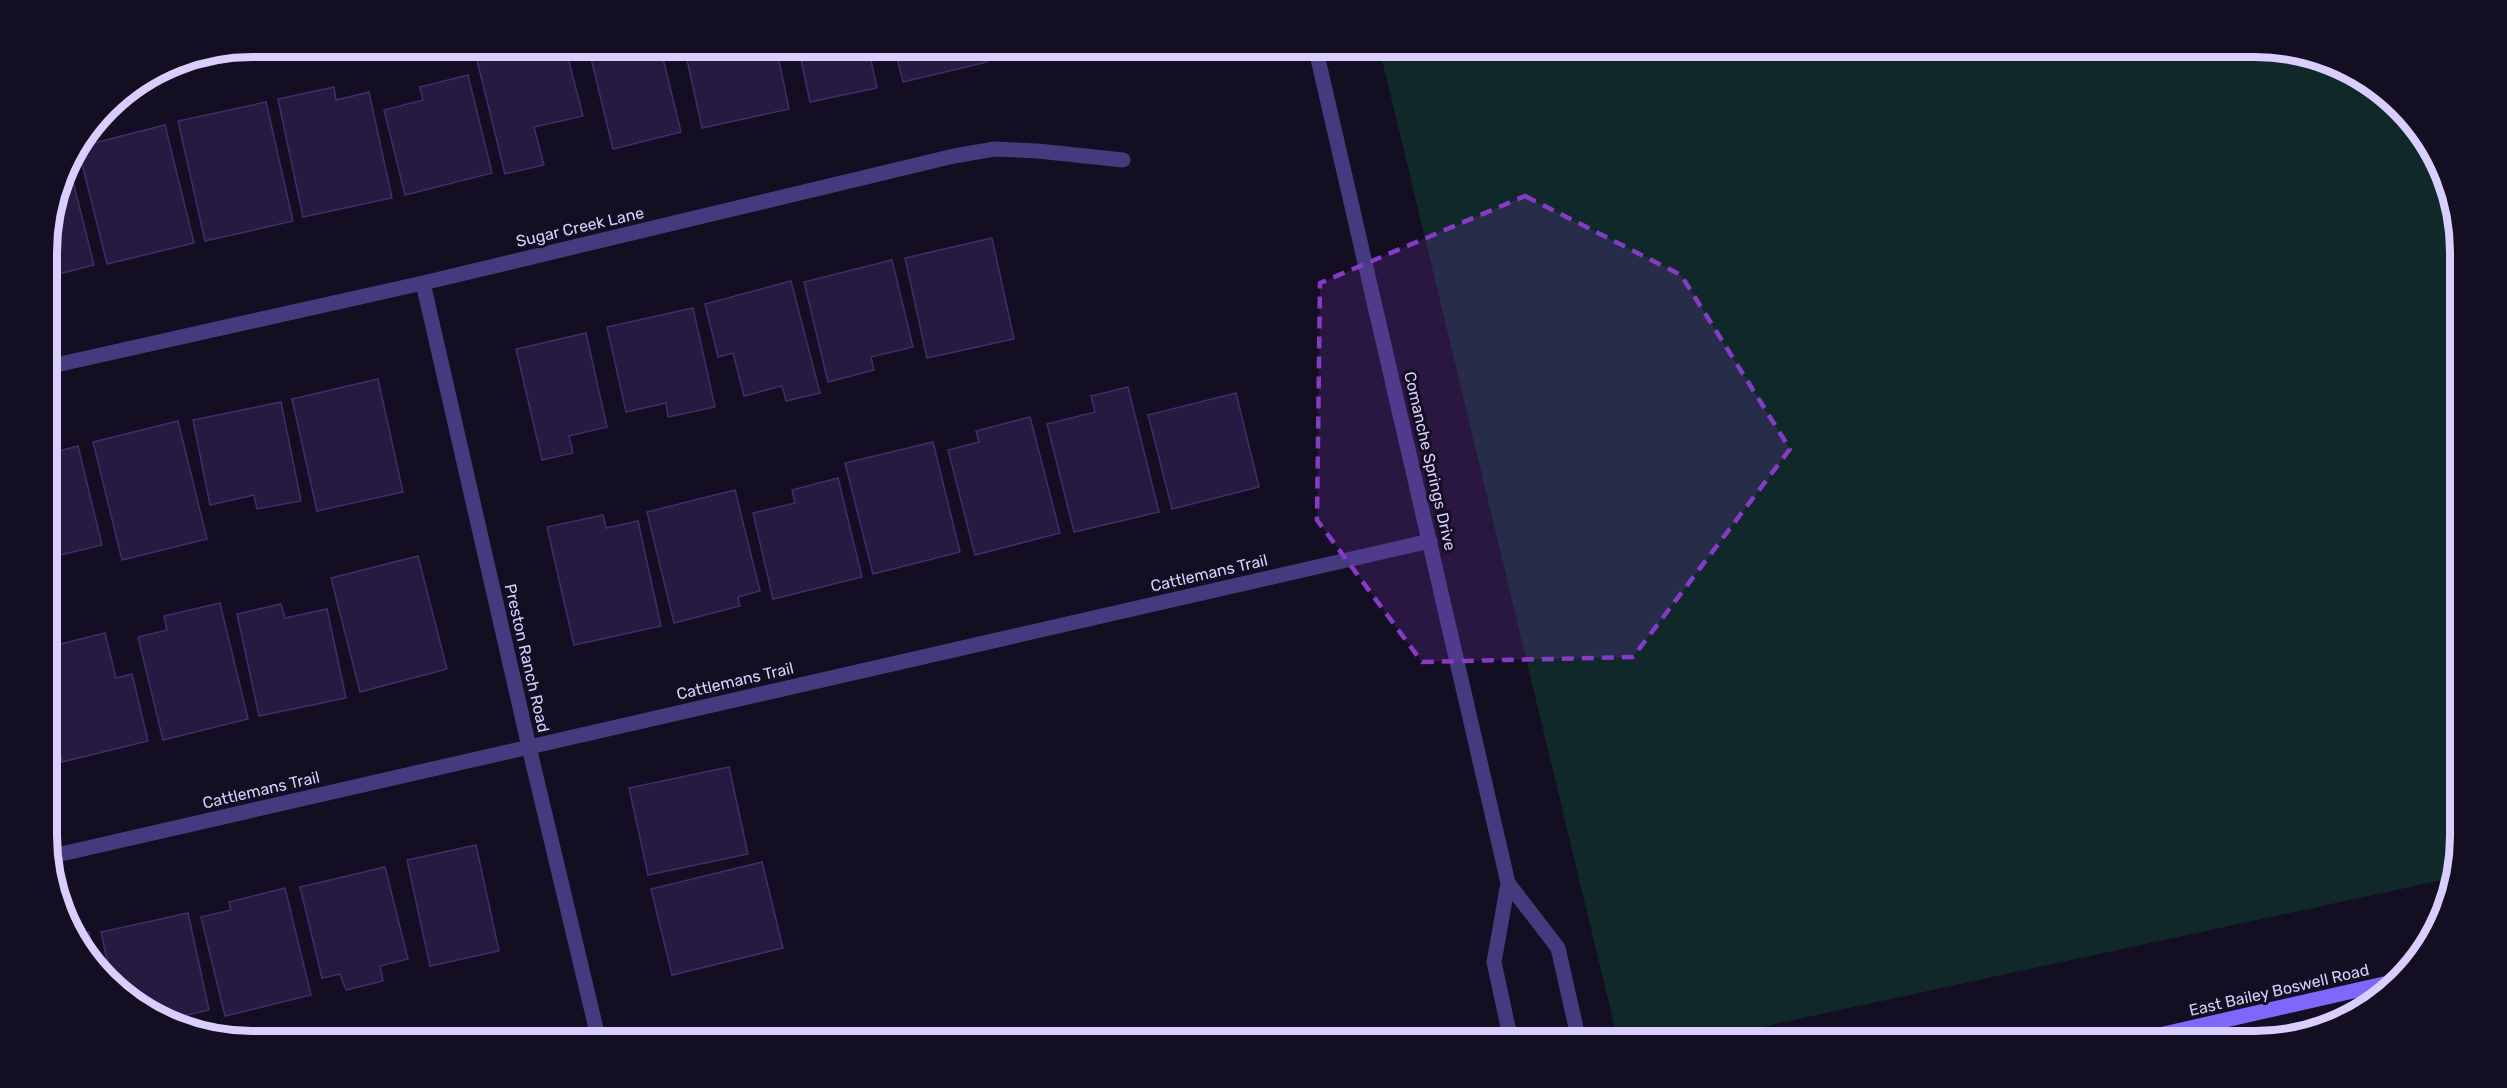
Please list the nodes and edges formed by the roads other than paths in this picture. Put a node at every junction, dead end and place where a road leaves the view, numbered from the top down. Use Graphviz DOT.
graph roads {
  1 [pos="1318,57"];
  2 [pos="1123,160"];
  3 [pos="423,283"];
  4 [pos="57,365"];
  5 [pos="1430,541"];
  6 [pos="529,747"];
  7 [pos="58,855"];
  8 [pos="1508,884"];
  9 [pos="2382,984"];
  10 [pos="597,1031"];
  11 [pos="1509,1031"];
  12 [pos="1577,1031"];
  13 [pos="2177,1031"];
  1 -- 5 [label="street, Comanche Springs Drive"];
  2 -- 3 [label="street, Sugar Creek Lane"];
  3 -- 4 [label="street, Sugar Creek Lane"];
  3 -- 6 [label="street, Preston Ranch Road"];
  5 -- 6 [label="street, Cattlemans Trail"];
  5 -- 8 [label="street, Comanche Springs Drive"];
  6 -- 7 [label="street, Cattlemans Trail"];
  6 -- 10 [label="street, Preston Ranch Road"];
  8 -- 11 [label="street, Comanche Springs Drive"];
  8 -- 12 [label="street, Comanche Springs Drive"];
  9 -- 13 [label="main road, East Bailey Boswell Road"];
}
